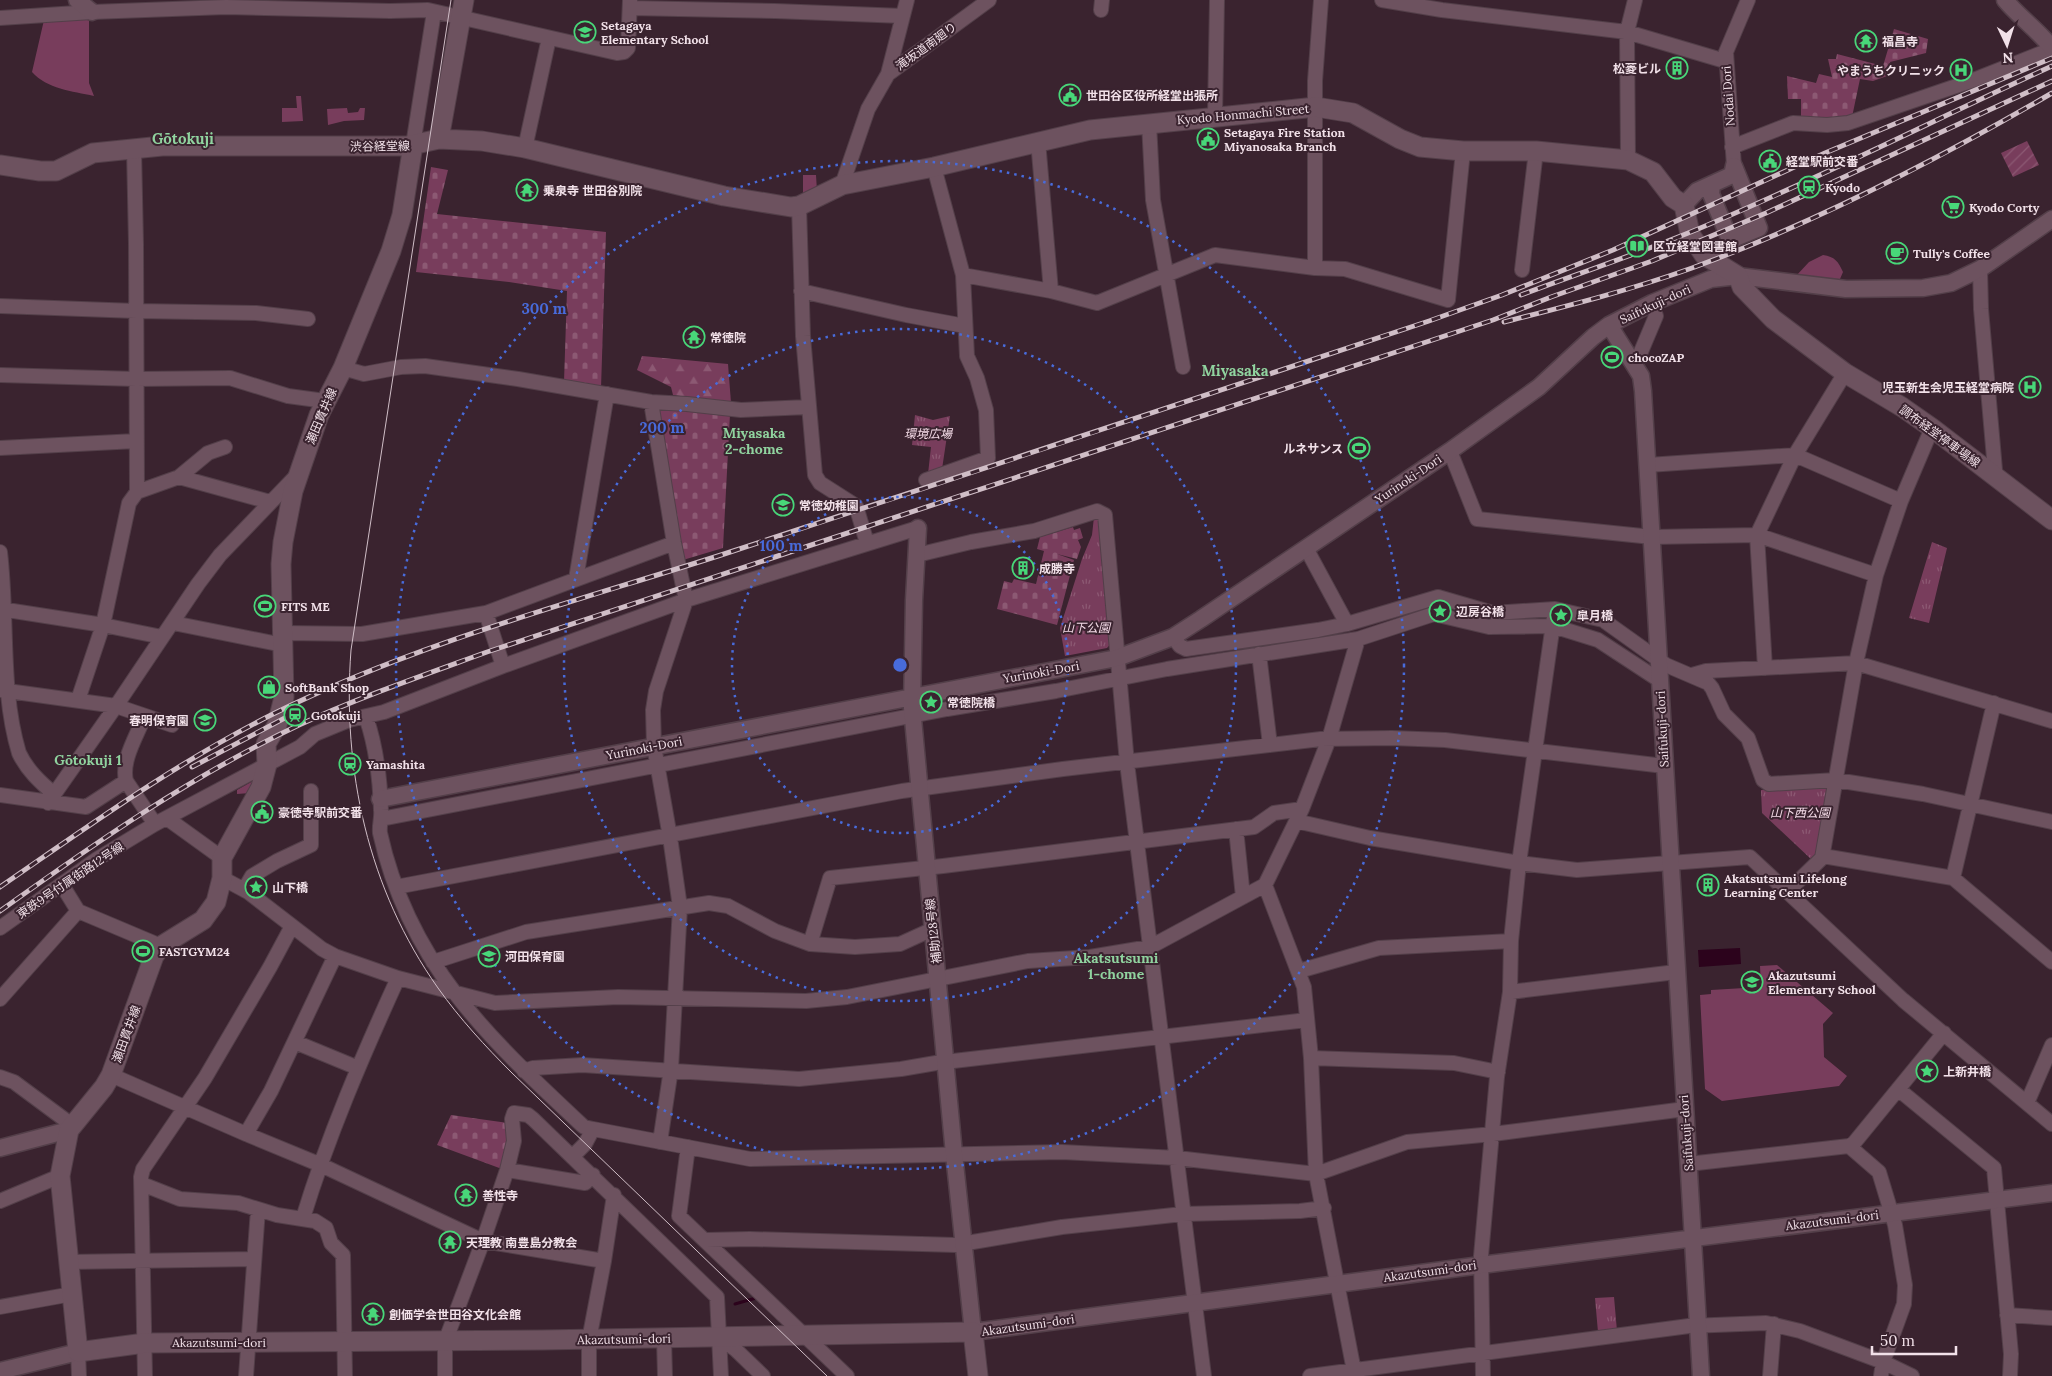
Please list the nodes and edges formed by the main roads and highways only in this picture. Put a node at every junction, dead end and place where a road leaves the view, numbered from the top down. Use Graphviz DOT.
graph roads {
  1 [pos="462,9"];
  2 [pos="439,139"];
  3 [pos="413,145"];
  4 [pos="0,165"];
  5 [pos="842,185"];
  6 [pos="1738,276"];
  7 [pos="2052,520"];
  8 [pos="78,1352"];
  9 [pos="978,1376"];
  1 -- 2 [label="main road"];
  2 -- 3 [label="main road, 渋谷経堂線"];
  2 -- 5 [label="main road, 渋谷経堂線"];
  3 -- 4 [label="main road, 渋谷経堂線"];
  3 -- 8 [label="main road, 瀬田貫井線"];
  5 -- 6 [label="main road, Kyodo Honmachi Street"];
  6 -- 7 [label="main road, 調布経堂停車場線"];
  8 -- 9 [label="main road, Akazutsumi-dori"];
}
